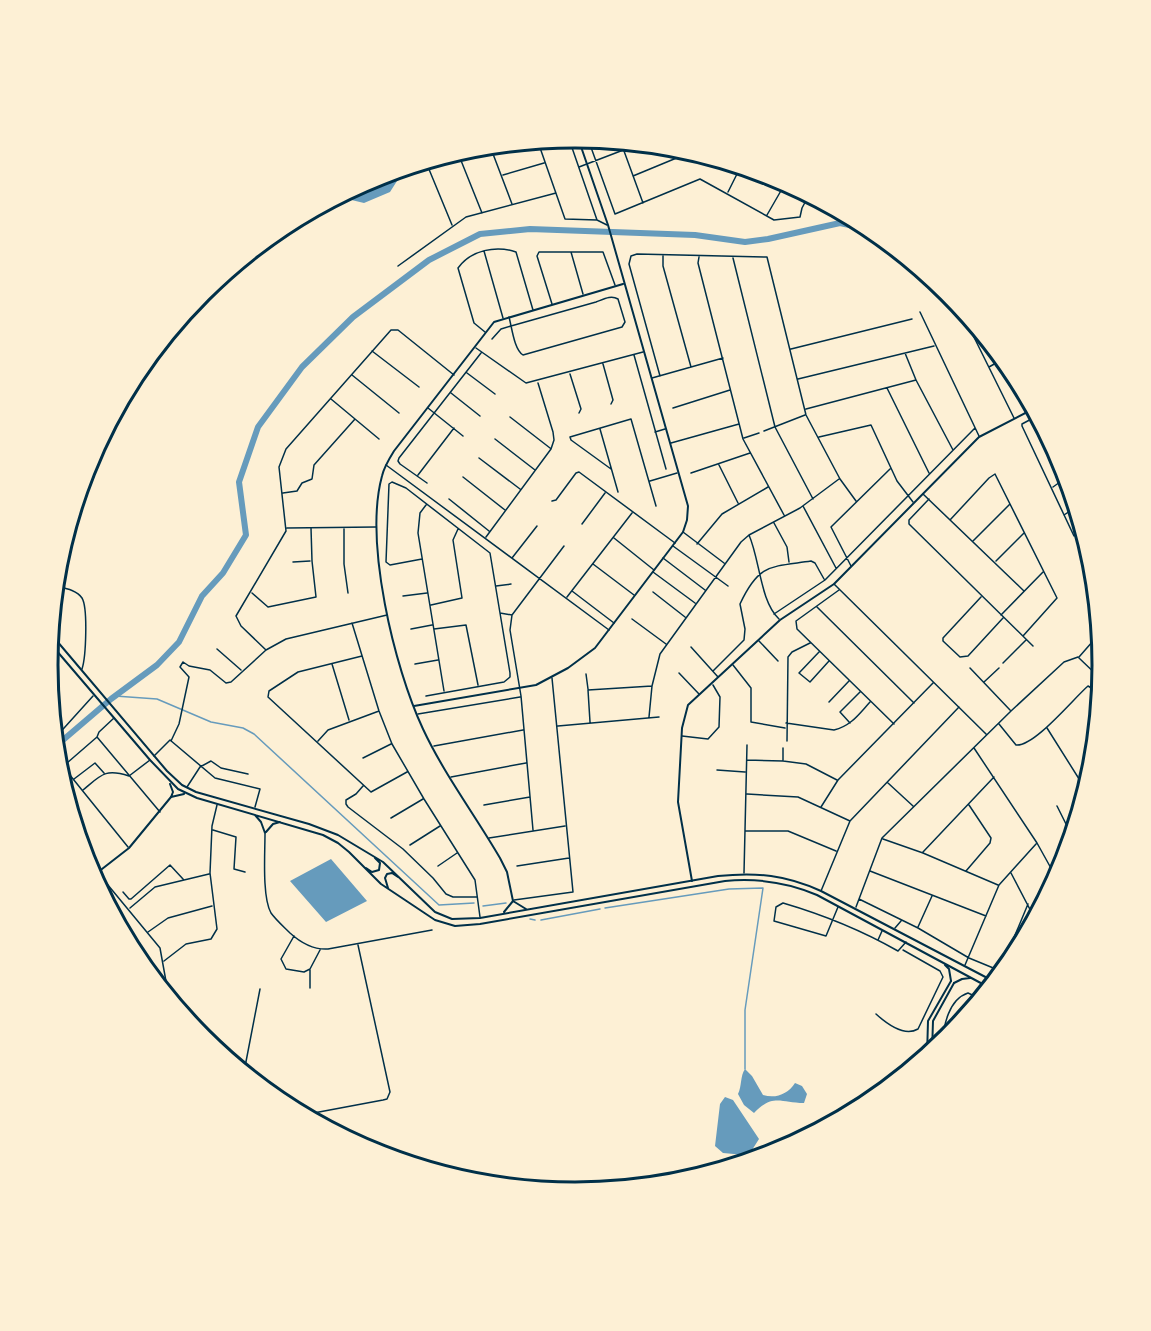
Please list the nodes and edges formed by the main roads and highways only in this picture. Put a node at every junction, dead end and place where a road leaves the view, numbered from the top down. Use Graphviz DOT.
graph roads {
  1 [pos="582,148"];
  2 [pos="623,284"];
  3 [pos="1026,412"];
  4 [pos="59,644"];
  5 [pos="59,653"];
  6 [pos="414,706"];
  7 [pos="169,782"];
  8 [pos="186,794"];
  9 [pos="171,797"];
  10 [pos="254,814"];
  11 [pos="280,822"];
  12 [pos="371,854"];
  13 [pos="363,867"];
  14 [pos="101,869"];
  15 [pos="401,879"];
  16 [pos="692,881"];
  17 [pos="388,888"];
  18 [pos="513,901"];
  19 [pos="527,909"];
  20 [pos="501,914"];
  21 [pos="942,961"];
  22 [pos="972,978"];
  23 [pos="988,978"];
  24 [pos="952,982"];
  25 [pos="983,984"];
  26 [pos="932,1039"];
  27 [pos="927,1044"];
  1 -- 2 [label="main road"];
  2 -- 6 [label="main road"];
  2 -- 6 [label="main road"];
  3 -- 16 [label="main road"];
  4 -- 12 [label="main road"];
  5 -- 7 [label="main road"];
  6 -- 18 [label="main road"];
  7 -- 8 [label="main road"];
  7 -- 9 [label="main road"];
  8 -- 9 [label="main road"];
  8 -- 10 [label="main road"];
  9 -- 14 [label="main road"];
  10 -- 11 [label="main road"];
  10 -- 11 [label="main road"];
  11 -- 13 [label="main road"];
  12 -- 13 [label="main road"];
  12 -- 15 [label="main road"];
  13 -- 17 [label="main road"];
  15 -- 17 [label="main road"];
  15 -- 20 [label="main road"];
  16 -- 19 [label="main road"];
  16 -- 23 [label="main road"];
  17 -- 21 [label="main road"];
  18 -- 19 [label="main road"];
  18 -- 20 [label="main road"];
  19 -- 20 [label="main road"];
  21 -- 22 [label="main road"];
  21 -- 24 [label="main road"];
  22 -- 24 [label="main road"];
  22 -- 25 [label="main road"];
  24 -- 26 [label="main road"];
  24 -- 27 [label="main road"];
}
